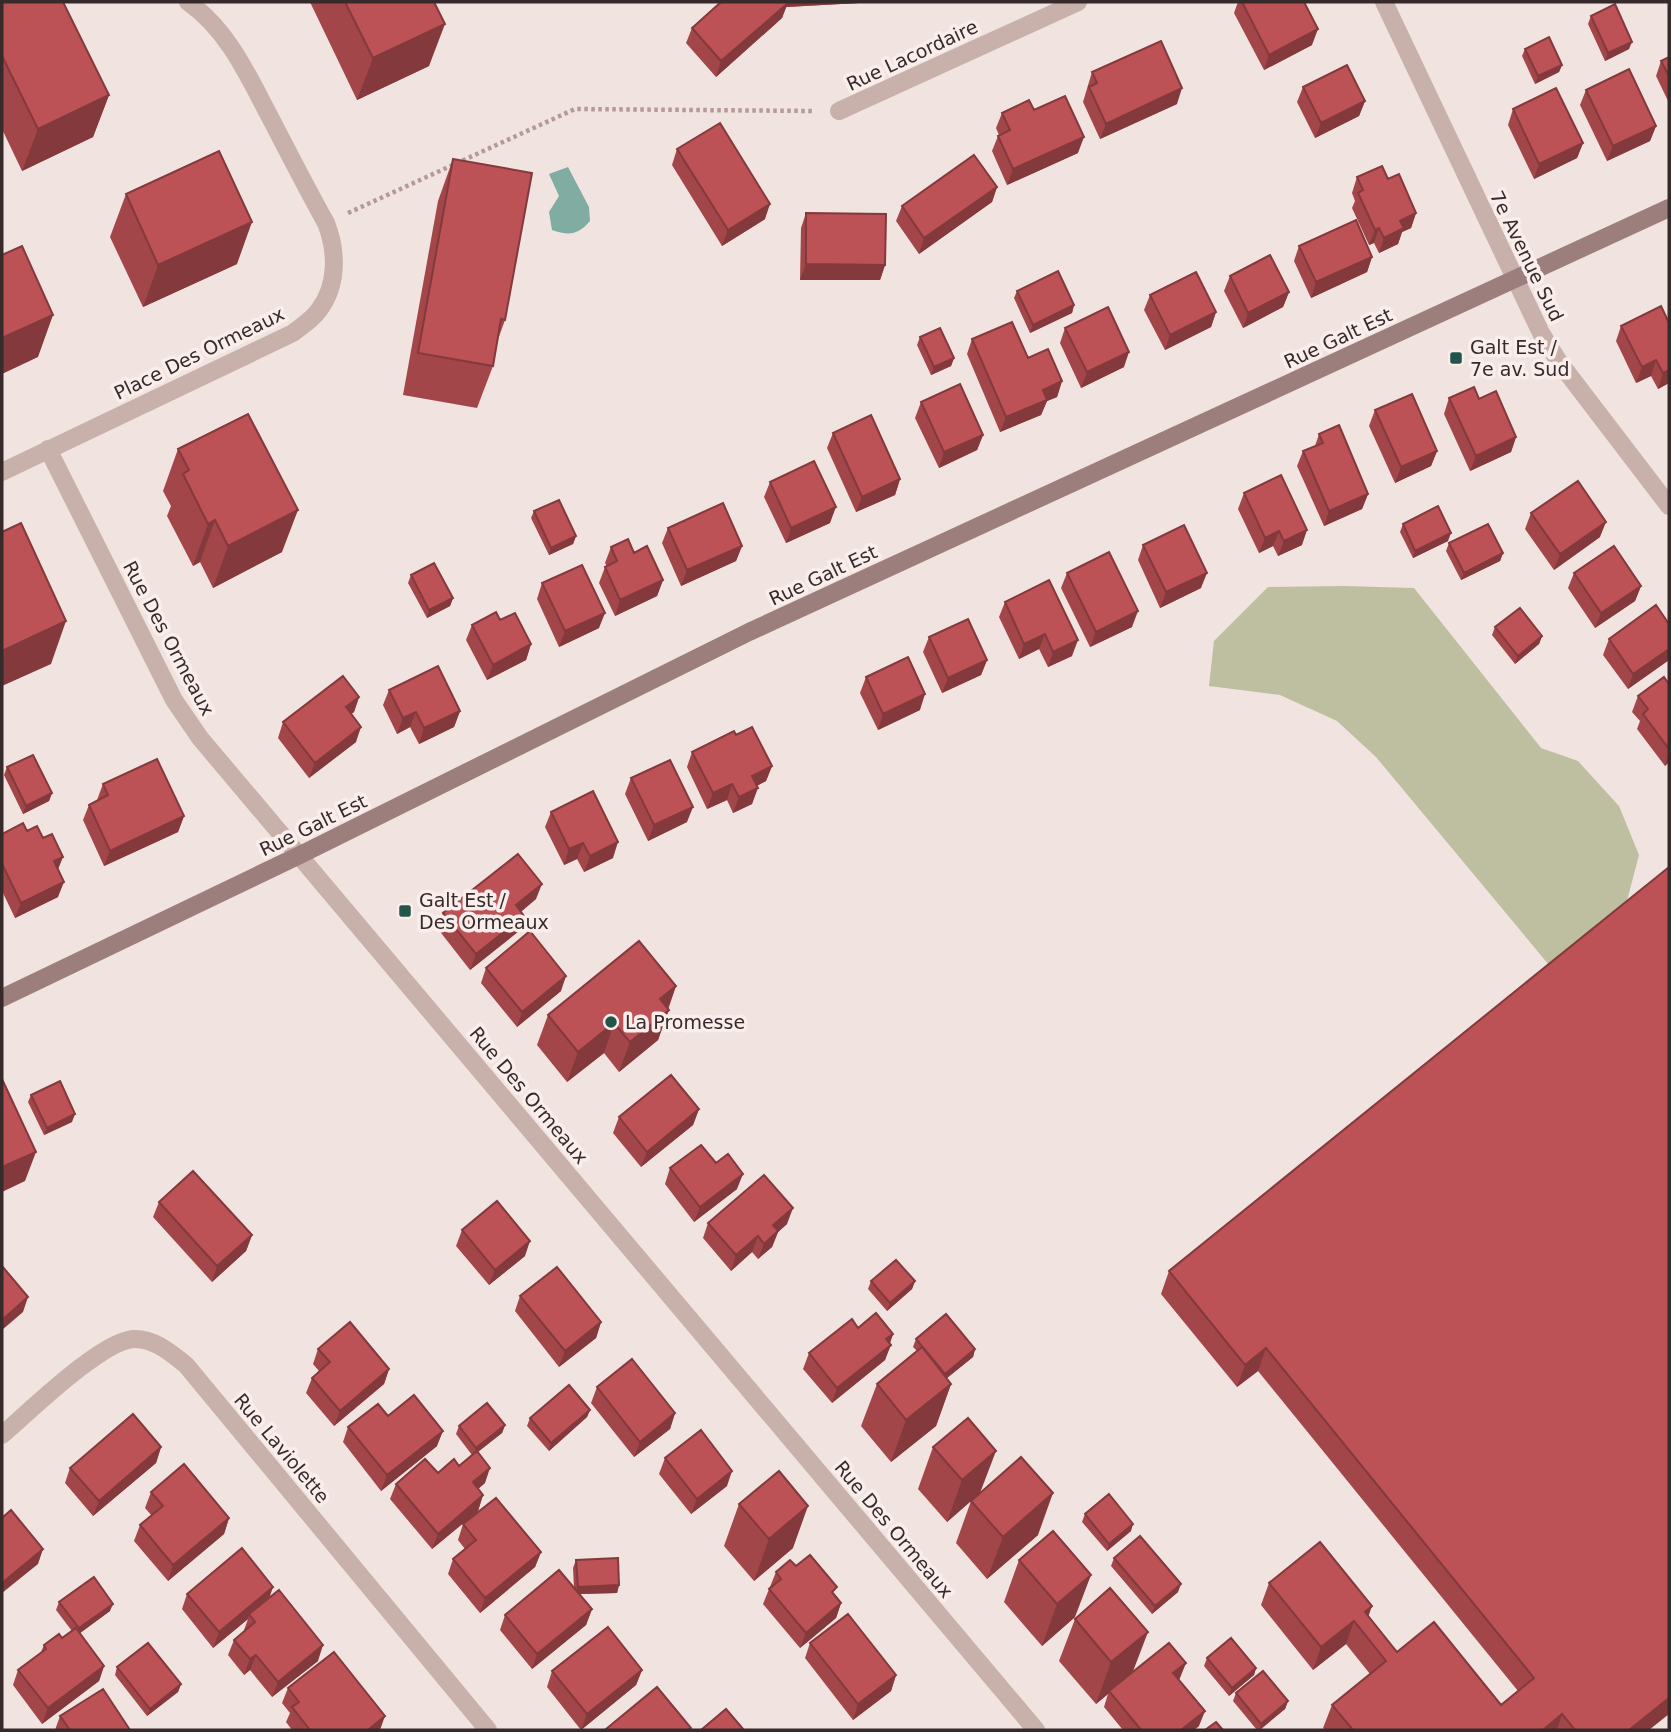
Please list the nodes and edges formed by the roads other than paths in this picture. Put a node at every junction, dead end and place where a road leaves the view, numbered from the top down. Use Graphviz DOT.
graph roads {
  1 [pos="188,2"];
  2 [pos="1078,2"];
  3 [pos="1384,2"];
  4 [pos="839,111"];
  5 [pos="1669,208"];
  6 [pos="1515,280"];
  7 [pos="48,449"];
  8 [pos="2,472"];
  9 [pos="1669,506"];
  10 [pos="300,855"];
  11 [pos="2,998"];
  12 [pos="2,1435"];
  13 [pos="488,1730"];
  14 [pos="1036,1730"];
  1 -- 7 [label="street, Place Des Ormeaux"];
  2 -- 4 [label="street, Rue Lacordaire"];
  3 -- 6 [label="street, 7e Avenue Sud"];
  5 -- 6 [label="main road, Rue Galt Est"];
  6 -- 9 [label="street, 7e Avenue Sud"];
  6 -- 10 [label="main road, Rue Galt Est"];
  7 -- 8 [label="street, Place Des Ormeaux"];
  7 -- 10 [label="street, Rue Des Ormeaux"];
  10 -- 11 [label="main road, Rue Galt Est"];
  10 -- 14 [label="street, Rue Des Ormeaux"];
  12 -- 13 [label="street, Rue Laviolette"];
}
